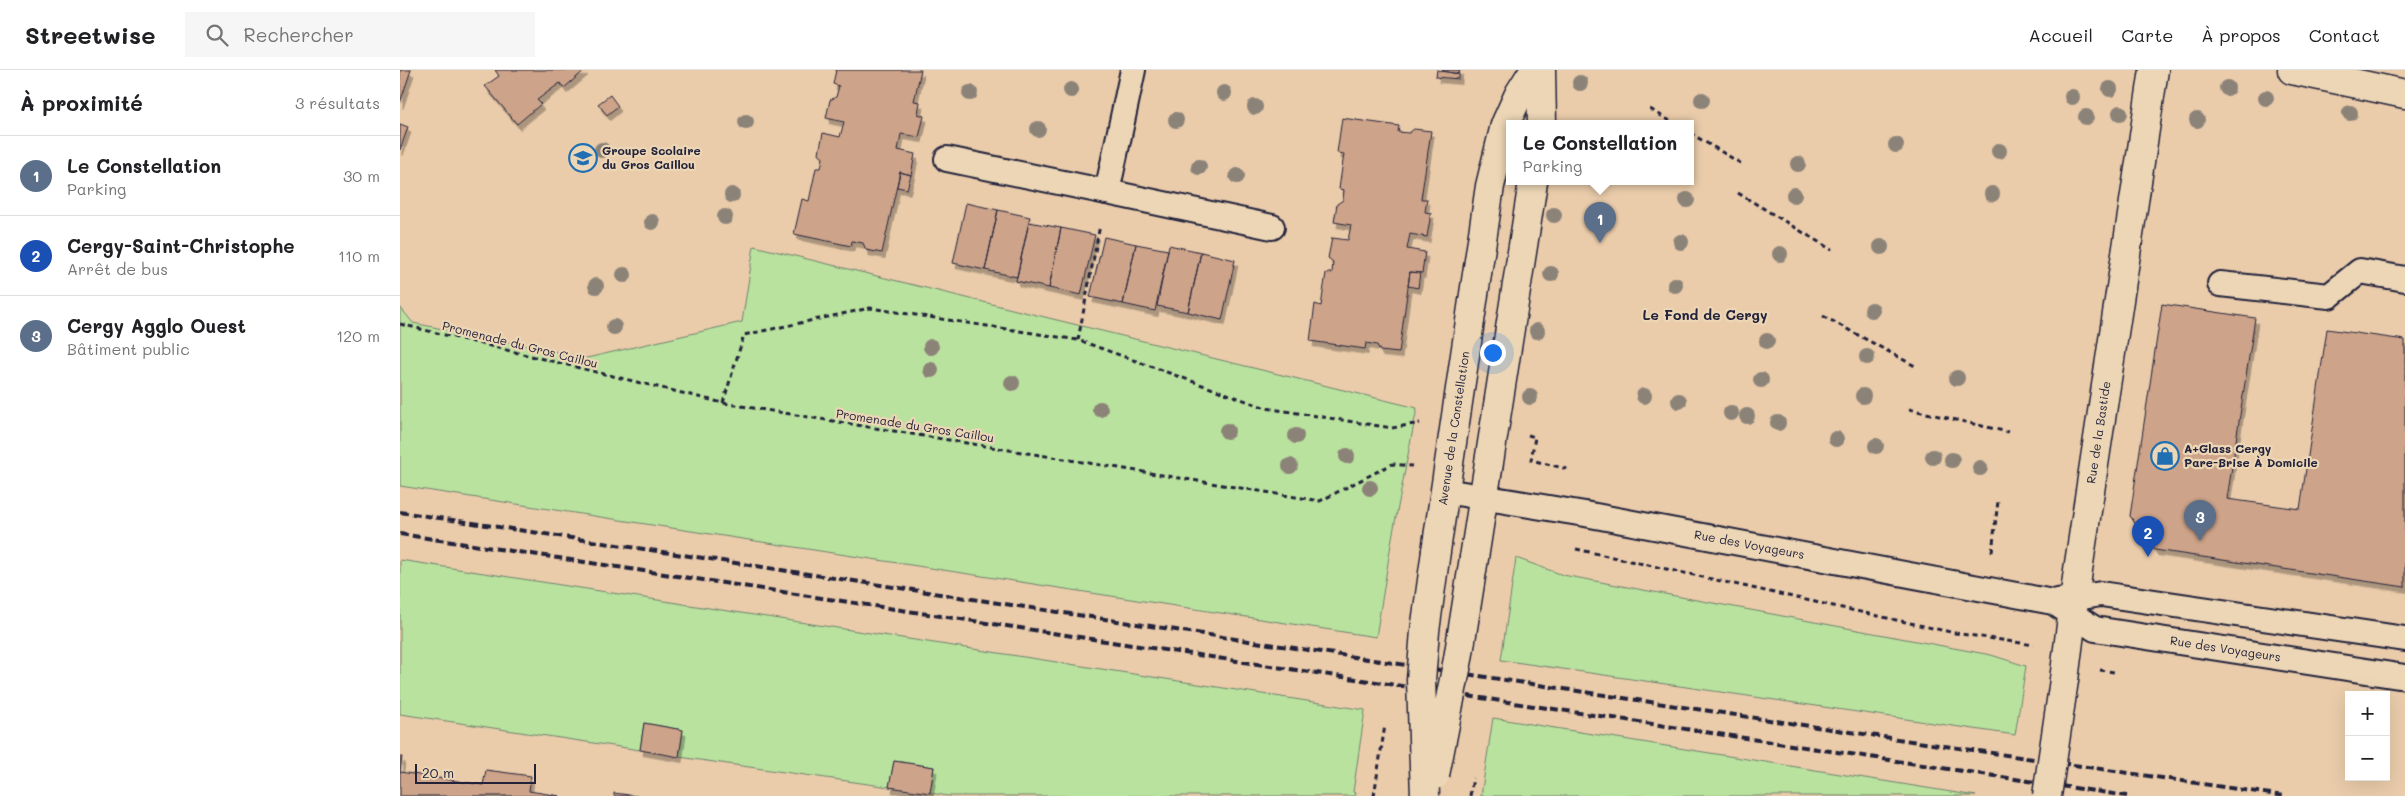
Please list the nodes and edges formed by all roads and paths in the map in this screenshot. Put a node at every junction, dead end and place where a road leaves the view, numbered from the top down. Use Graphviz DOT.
graph roads {
  1 [pos="1133,70"];
  2 [pos="1534,70"];
  3 [pos="1542,70"];
  4 [pos="2154,70"];
  5 [pos="2292,70"];
  6 [pos="2367,78"];
  7 [pos="2405,94"];
  8 [pos="1650,109"];
  9 [pos="1507,120"];
  10 [pos="1542,120"];
  11 [pos="1668,120"];
  12 [pos="1506,123"];
  13 [pos="1694,135"];
  14 [pos="946,159"];
  15 [pos="1742,164"];
  16 [pos="1534,185"];
  17 [pos="1107,192"];
  18 [pos="1738,193"];
  19 [pos="1272,227"];
  20 [pos="1832,250"];
  21 [pos="2405,279"];
  22 [pos="2220,284"];
  23 [pos="1823,316"];
  24 [pos="400,324"];
  25 [pos="1078,340"];
  26 [pos="1915,366"];
  27 [pos="723,403"];
  28 [pos="1909,408"];
  29 [pos="1426,422"];
  30 [pos="2008,432"];
  31 [pos="1526,435"];
  32 [pos="1417,467"];
  33 [pos="1571,470"];
  34 [pos="1445,491"];
  35 [pos="1484,497"];
  36 [pos="1998,501"];
  37 [pos="1571,548"];
  38 [pos="1992,552"];
  39 [pos="2067,605"];
  40 [pos="2405,639"];
  41 [pos="2034,645"];
  42 [pos="2405,677"];
  43 [pos="1425,796"];
  44 [pos="1430,796"];
  45 [pos="2046,796"];
  1 -- 17 [label="lane"];
  2 -- 9 [label="street, Avenue de la Constellation"];
  3 -- 10 [label="street"];
  4 -- 39 [label="street, Rue de la Bastide"];
  5 -- 6 [label="street"];
  6 -- 7 [label="street"];
  8 -- 11 [label="path"];
  12 -- 34 [label="street, Avenue de la Constellation"];
  13 -- 15 [label="path"];
  14 -- 17 [label="lane"];
  16 -- 35 [label="street"];
  17 -- 19 [label="lane"];
  17 -- 25 [label="path"];
  18 -- 20 [label="path"];
  21 -- 22 [label="lane"];
  23 -- 26 [label="path"];
  24 -- 27 [label="path, Promenade du Gros Caillou"];
  25 -- 27 [label="path"];
  25 -- 29 [label="path"];
  27 -- 32 [label="path, Promenade du Gros Caillou"];
  28 -- 30 [label="path"];
  31 -- 33 [label="path"];
  34 -- 35 [label="lane, Rue des Voyageurs"];
  34 -- 43 [label="street, Avenue de la Constellation, bridge"];
  35 -- 39 [label="lane, Rue des Voyageurs"];
  35 -- 44 [label="street, bridge"];
  36 -- 38 [label="path"];
  37 -- 41 [label="path"];
  39 -- 40 [label="lane, Rue des Voyageurs"];
  39 -- 42 [label="lane, Rue des Voyageurs"];
  39 -- 45 [label="street, Rue de la Bastide, bridge"];
}
